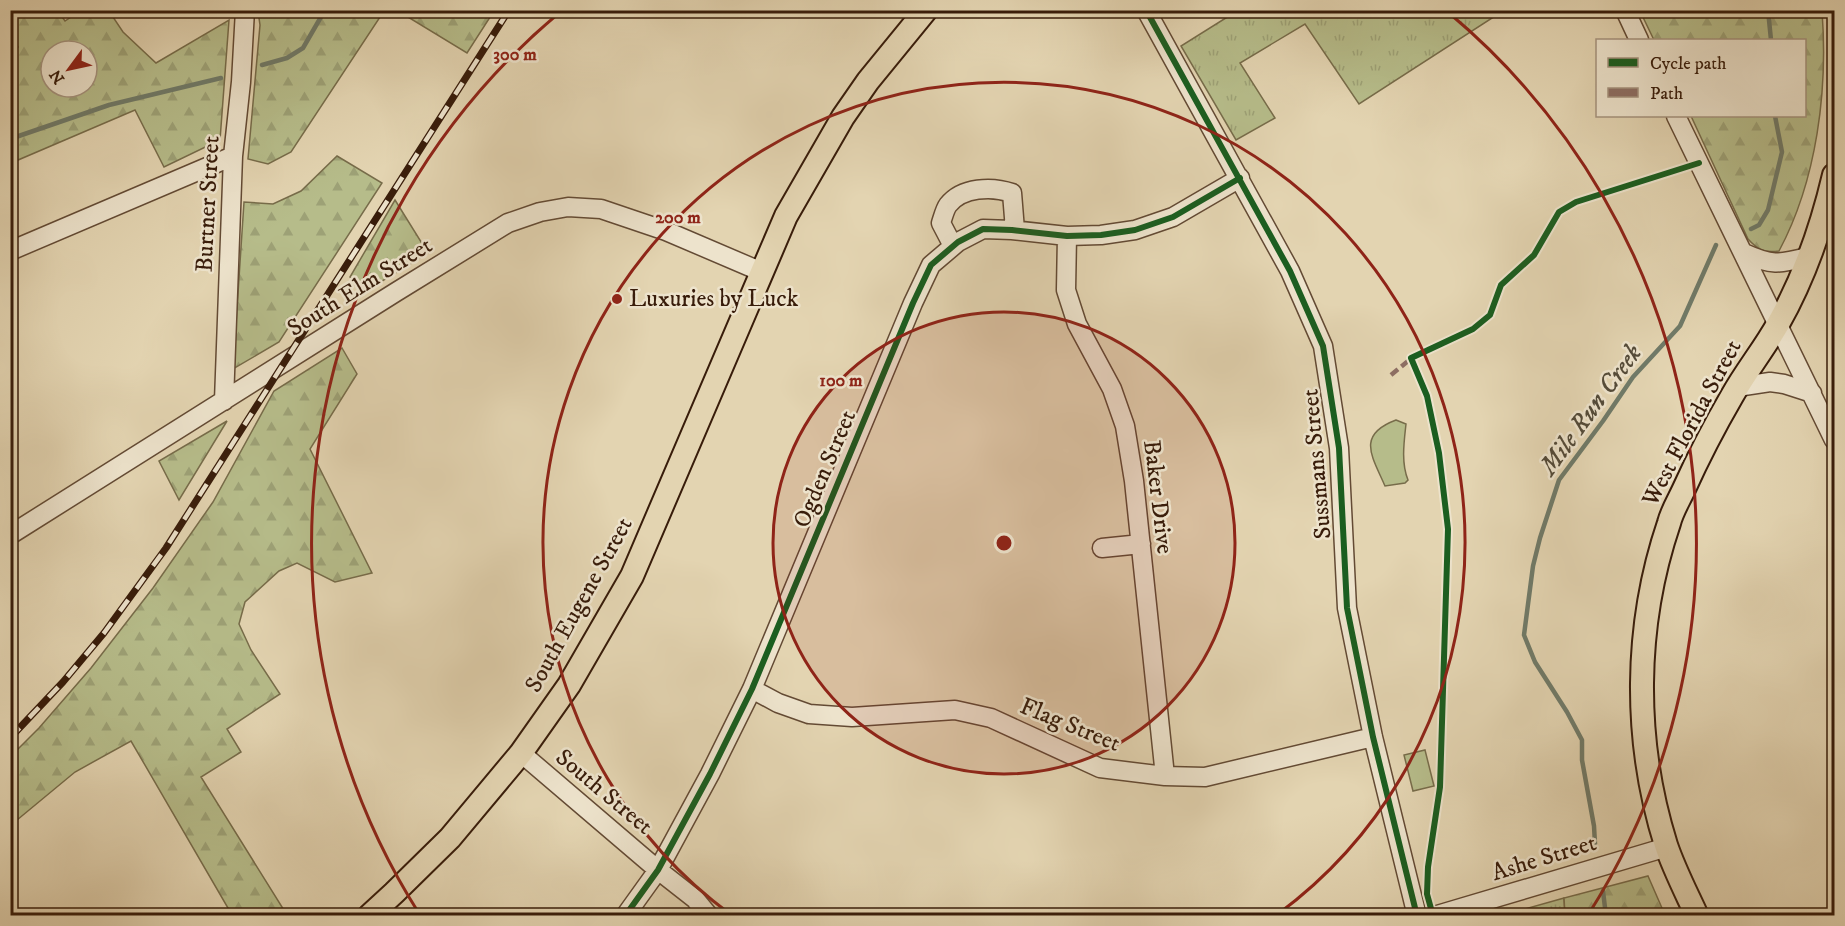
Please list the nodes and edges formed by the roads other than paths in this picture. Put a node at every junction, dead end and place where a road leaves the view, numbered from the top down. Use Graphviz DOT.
graph roads {
  1 [pos="245,10"];
  2 [pos="926,10"];
  3 [pos="1146,10"];
  4 [pos="1625,10"];
  5 [pos="1639,39"];
  6 [pos="1676,117"];
  7 [pos="233,156"];
  8 [pos="1834,175"];
  9 [pos="1240,178"];
  10 [pos="1015,230"];
  11 [pos="1067,236"];
  12 [pos="953,246"];
  13 [pos="10,251"];
  14 [pos="1744,253"];
  15 [pos="1808,257"];
  16 [pos="762,272"];
  17 [pos="1778,323"];
  18 [pos="1737,387"];
  19 [pos="1812,393"];
  20 [pos="224,401"];
  21 [pos="1834,440"];
  22 [pos="10,535"];
  23 [pos="1141,544"];
  24 [pos="1102,548"];
  25 [pos="752,689"];
  26 [pos="1373,737"];
  27 [pos="521,753"];
  28 [pos="1165,776"];
  29 [pos="1667,847"];
  30 [pos="658,870"];
  31 [pos="369,915"];
  32 [pos="626,915"];
  33 [pos="709,915"];
  34 [pos="1416,915"];
  35 [pos="1434,915"];
  36 [pos="1697,915"];
  1 -- 7 [label="street, Burtner Street"];
  2 -- 16 [label="main road, South Eugene Street"];
  3 -- 9 [label="street, Sussmans Street"];
  4 -- 5 [label="street"];
  6 -- 14 [label="street"];
  7 -- 13 [label="street"];
  7 -- 20 [label="street, Burtner Street"];
  8 -- 15 [label="main road, West Florida Street"];
  9 -- 11 [label="street, Ogden Street"];
  9 -- 26 [label="street, Sussmans Street"];
  10 -- 11 [label="street, Ogden Street"];
  10 -- 12 [label="street, Ogden Street"];
  10 -- 12 [label="street"];
  11 -- 23 [label="street, Baker Drive"];
  12 -- 25 [label="street, Ogden Street"];
  14 -- 15 [label="street"];
  14 -- 17 [label="street"];
  15 -- 17 [label="main road, West Florida Street"];
  16 -- 20 [label="street, South Elm Street"];
  16 -- 27 [label="main road, South Eugene Street"];
  17 -- 18 [label="main road, West Florida Street"];
  17 -- 19 [label="street"];
  18 -- 19 [label="street"];
  18 -- 29 [label="main road, West Florida Street"];
  19 -- 21 [label="street"];
  20 -- 22 [label="street, South Elm Street"];
  23 -- 24 [label="street"];
  23 -- 28 [label="street, Baker Drive"];
  25 -- 28 [label="street, Flag Street"];
  25 -- 30 [label="street, Ogden Street"];
  26 -- 28 [label="street, Flag Street"];
  26 -- 34 [label="street, Sussmans Street"];
  27 -- 30 [label="street, South Street"];
  27 -- 31 [label="main road, South Eugene Street"];
  29 -- 35 [label="street, Ashe Street"];
  29 -- 36 [label="main road, West Florida Street"];
  30 -- 32 [label="street, Ogden Street"];
  30 -- 33 [label="street, South Street"];
}
